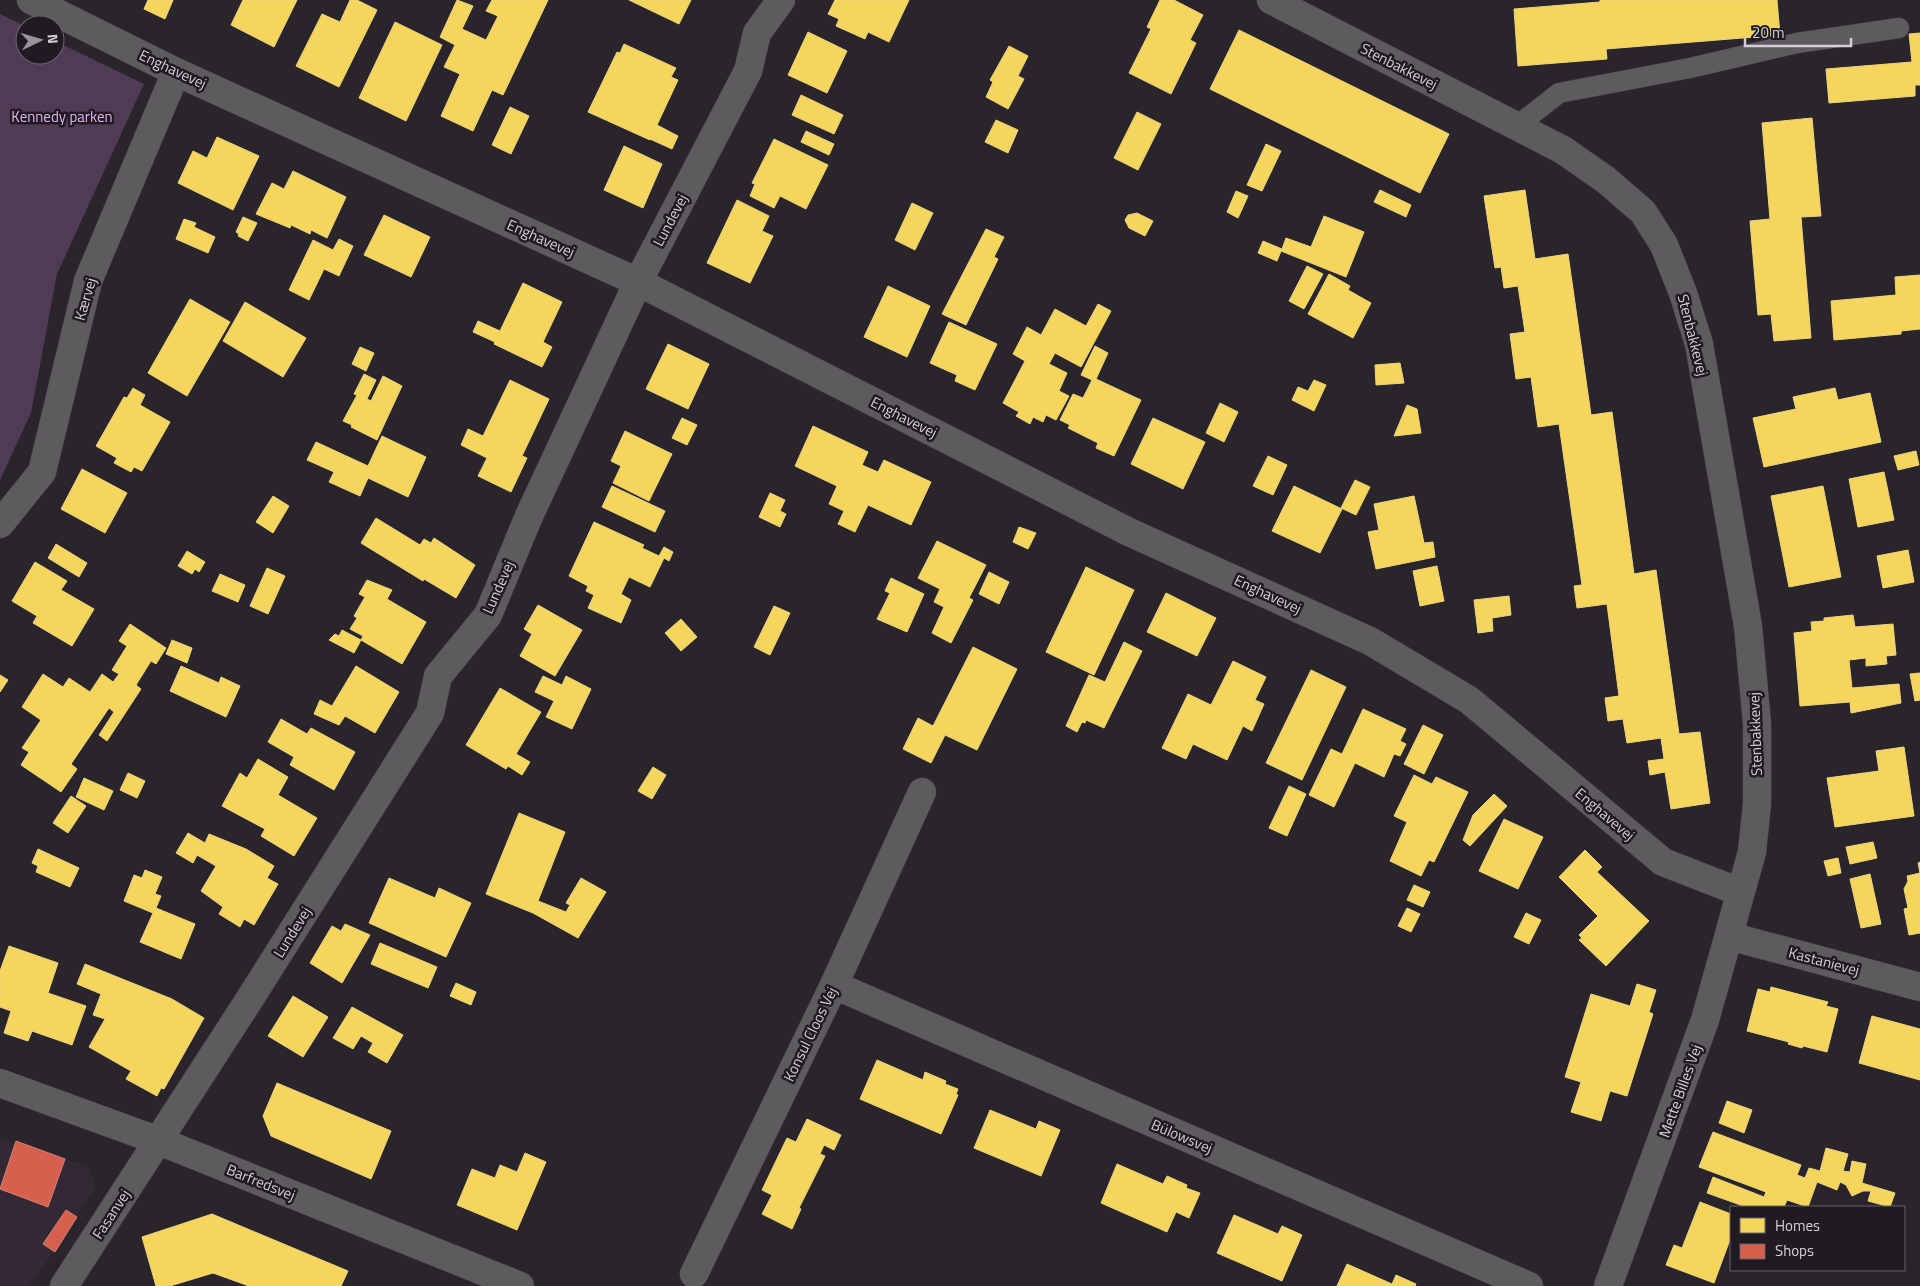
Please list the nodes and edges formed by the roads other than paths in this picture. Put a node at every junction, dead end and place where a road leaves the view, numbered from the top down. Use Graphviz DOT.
graph roads {
  1 [pos="31,0"];
  2 [pos="781,0"];
  3 [pos="1270,0"];
  4 [pos="1899,28"];
  5 [pos="176,72"];
  6 [pos="1517,126"];
  7 [pos="638,282"];
  8 [pos="0,524"];
  9 [pos="922,792"];
  10 [pos="1740,892"];
  11 [pos="1729,936"];
  12 [pos="834,985"];
  13 [pos="1920,987"];
  14 [pos="0,1083"];
  15 [pos="159,1141"];
  16 [pos="694,1274"];
  17 [pos="64,1286"];
  18 [pos="520,1286"];
  19 [pos="1529,1286"];
  20 [pos="1608,1286"];
  1 -- 5 [label="street, Enghavevej"];
  2 -- 7 [label="street, Lundevej"];
  3 -- 6 [label="street, Stenbakkevej"];
  4 -- 6 [label="lane"];
  5 -- 7 [label="street, Enghavevej"];
  5 -- 8 [label="street, Kærvej"];
  6 -- 10 [label="street, Stenbakkevej"];
  7 -- 10 [label="street, Enghavevej"];
  7 -- 15 [label="street, Lundevej"];
  9 -- 12 [label="street, Konsul Cloos Vej"];
  10 -- 11 [label="street, Mette Billes Vej"];
  11 -- 13 [label="street, Kastanievej"];
  11 -- 20 [label="street, Mette Billes Vej"];
  12 -- 16 [label="street, Konsul Cloos Vej"];
  12 -- 19 [label="street, Bülowsvej"];
  14 -- 15 [label="street, Barfredsvej"];
  15 -- 17 [label="street, Fasanvej"];
  15 -- 18 [label="street, Barfredsvej"];
}
